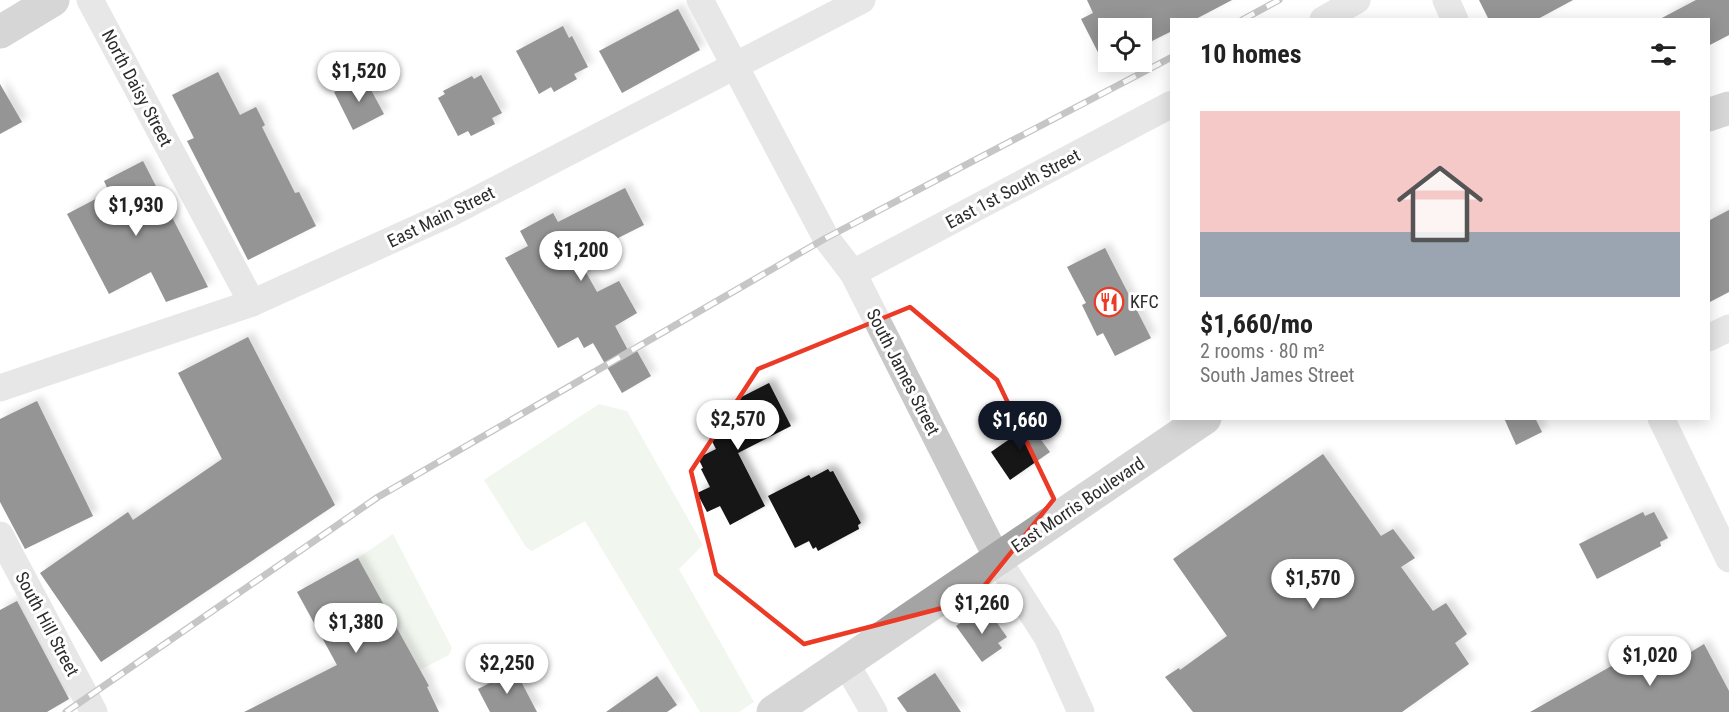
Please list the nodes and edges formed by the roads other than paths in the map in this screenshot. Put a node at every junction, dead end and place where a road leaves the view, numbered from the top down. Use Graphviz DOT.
graph roads {
  1 [pos="53,0"];
  2 [pos="90,0"];
  3 [pos="700,0"];
  4 [pos="862,0"];
  5 [pos="1357,0"];
  6 [pos="1446,0"];
  7 [pos="1326,18"];
  8 [pos="1454,18"];
  9 [pos="0,32"];
  10 [pos="735,67"];
  11 [pos="1170,105"];
  12 [pos="1729,108"];
  13 [pos="1710,114"];
  14 [pos="853,273"];
  15 [pos="252,303"];
  16 [pos="1729,328"];
  17 [pos="1710,337"];
  18 [pos="0,388"];
  19 [pos="1202,420"];
  20 [pos="1662,420"];
  21 [pos="0,535"];
  22 [pos="1729,559"];
  23 [pos="998,560"];
  24 [pos="845,662"];
  25 [pos="94,712"];
  26 [pos="773,712"];
  27 [pos="874,712"];
  28 [pos="1081,712"];
  1 -- 9 [label="main road"];
  2 -- 15 [label="street, North Daisy Street"];
  3 -- 10 [label="street, South James Street"];
  4 -- 10 [label="street, East Main Street"];
  5 -- 7 [label="street"];
  6 -- 8 [label="street"];
  10 -- 14 [label="street, South James Street"];
  10 -- 15 [label="street, East Main Street"];
  11 -- 14 [label="street, East 1st South Street"];
  12 -- 13 [label="main road"];
  14 -- 23 [label="street, South James Street"];
  15 -- 18 [label="street, East Main Street"];
  16 -- 17 [label="street"];
  19 -- 23 [label="main road, East Morris Boulevard"];
  20 -- 22 [label="street"];
  21 -- 25 [label="street, South Hill Street"];
  23 -- 24 [label="main road, East Morris Boulevard"];
  23 -- 28 [label="street, South James Street"];
  24 -- 26 [label="main road, East Morris Boulevard"];
  24 -- 27 [label="street"];
}
